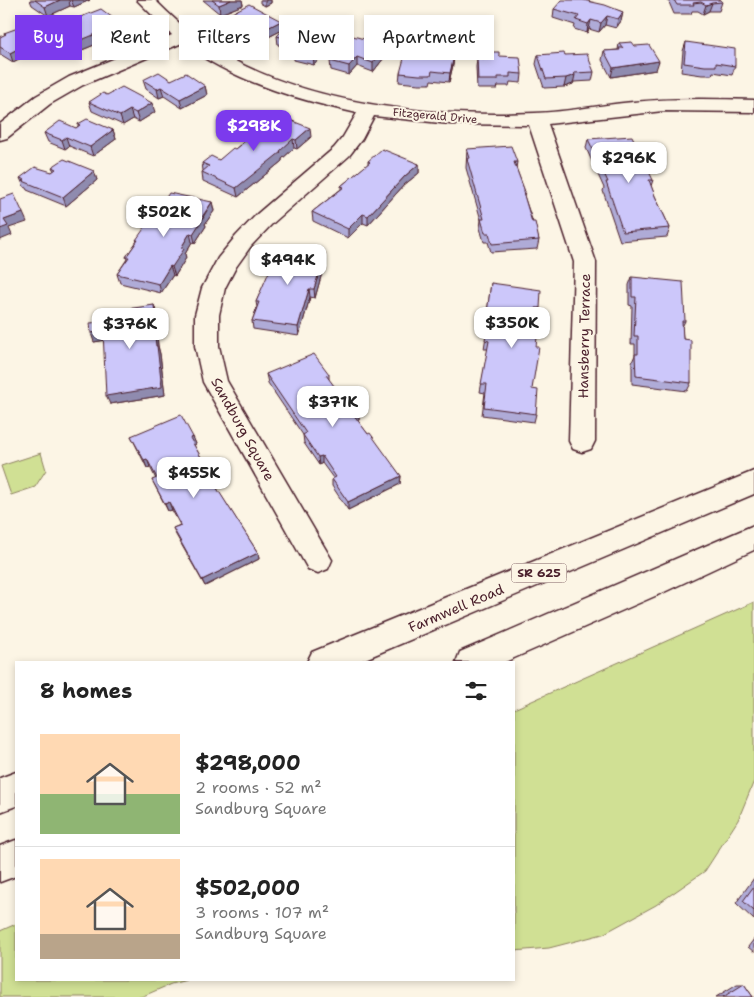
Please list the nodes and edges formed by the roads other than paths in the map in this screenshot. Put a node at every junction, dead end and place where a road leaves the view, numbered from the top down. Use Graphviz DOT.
graph roads {
  1 [pos="145,0"];
  2 [pos="179,31"];
  3 [pos="179,38"];
  4 [pos="221,60"];
  5 [pos="754,106"];
  6 [pos="368,109"];
  7 [pos="537,119"];
  8 [pos="0,134"];
  9 [pos="582,441"];
  10 [pos="754,482"];
  11 [pos="754,537"];
  12 [pos="318,560"];
  13 [pos="325,661"];
  14 [pos="473,661"];
  15 [pos="15,789"];
  16 [pos="0,795"];
  17 [pos="15,858"];
  18 [pos="0,864"];
  1 -- 2 [label="street, Fitzgerald Drive"];
  3 -- 8 [label="street"];
  4 -- 6 [label="street, Fitzgerald Drive"];
  5 -- 7 [label="street, Fitzgerald Drive"];
  6 -- 7 [label="street, Fitzgerald Drive"];
  6 -- 12 [label="street, Sandburg Square"];
  7 -- 9 [label="street, Hansberry Terrace"];
  10 -- 13 [label="street, Farmwell Road / SR 625"];
  11 -- 14 [label="street"];
  15 -- 16 [label="street"];
  17 -- 18 [label="street"];
}
